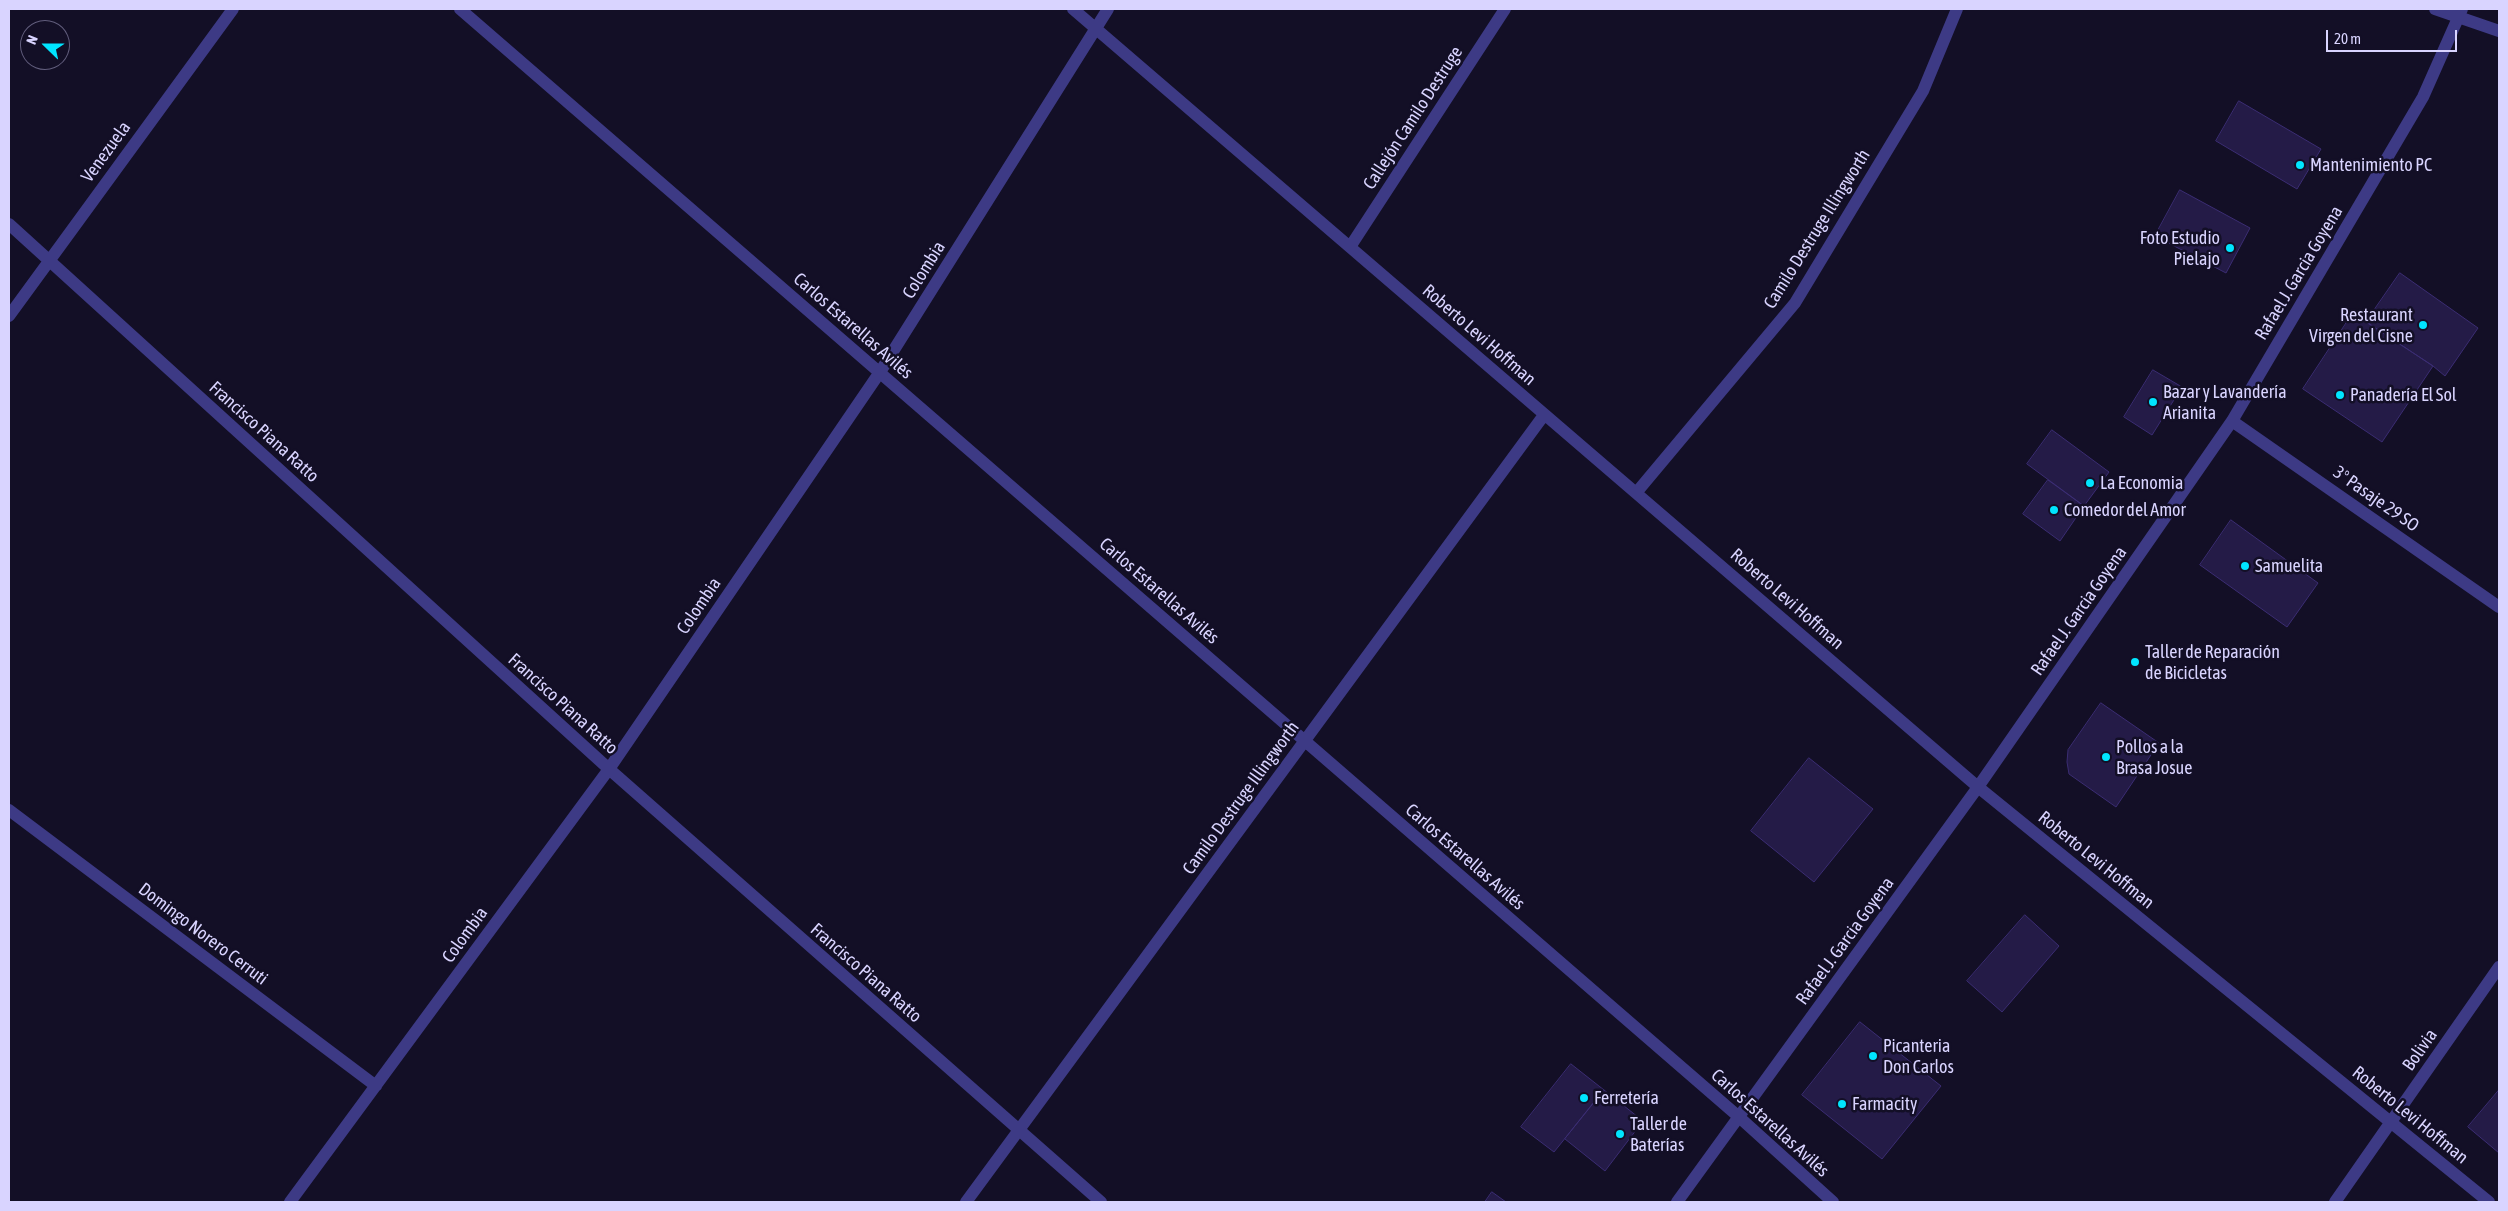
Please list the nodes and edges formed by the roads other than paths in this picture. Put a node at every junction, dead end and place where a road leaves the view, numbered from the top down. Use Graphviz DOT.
graph roads {
  1 [pos="232,9"];
  2 [pos="460,9"];
  3 [pos="1073,9"];
  4 [pos="1108,9"];
  5 [pos="1506,9"];
  6 [pos="1957,9"];
  7 [pos="2435,9"];
  8 [pos="2460,13"];
  9 [pos="1096,29"];
  10 [pos="2499,31"];
  11 [pos="9,224"];
  12 [pos="1350,247"];
  13 [pos="49,260"];
  14 [pos="9,316"];
  15 [pos="880,372"];
  16 [pos="1544,414"];
  17 [pos="2232,421"];
  18 [pos="1636,493"];
  19 [pos="2499,607"];
  20 [pos="1304,741"];
  21 [pos="609,769"];
  22 [pos="1978,787"];
  23 [pos="9,810"];
  24 [pos="2499,967"];
  25 [pos="376,1086"];
  26 [pos="1739,1116"];
  27 [pos="2391,1122"];
  28 [pos="1018,1131"];
  29 [pos="290,1202"];
  30 [pos="966,1202"];
  31 [pos="1102,1202"];
  32 [pos="1677,1202"];
  33 [pos="1833,1202"];
  34 [pos="2335,1202"];
  35 [pos="2489,1202"];
  1 -- 13 [label="street, Venezuela"];
  2 -- 15 [label="street, Carlos Estarellas Avilés"];
  3 -- 9 [label="street, Roberto Levi Hoffman"];
  4 -- 9 [label="street, Colombia"];
  5 -- 12 [label="street, Callejón Camilo Destruge"];
  6 -- 18 [label="street, Camilo Destruge Illingworth"];
  7 -- 8 [label="street"];
  8 -- 10 [label="street"];
  8 -- 17 [label="street, Rafael J. Garcia Goyena"];
  9 -- 12 [label="street, Roberto Levi Hoffman"];
  9 -- 15 [label="street, Colombia"];
  11 -- 13 [label="street, Francisco Piana Ratto"];
  12 -- 16 [label="street, Roberto Levi Hoffman"];
  13 -- 14 [label="street, Venezuela"];
  13 -- 21 [label="street, Francisco Piana Ratto"];
  15 -- 20 [label="street, Carlos Estarellas Avilés"];
  15 -- 21 [label="street, Colombia"];
  16 -- 18 [label="street, Roberto Levi Hoffman"];
  16 -- 20 [label="street, Camilo Destruge Illingworth"];
  17 -- 19 [label="street, 3º Pasaje 29 SO"];
  17 -- 22 [label="street, Rafael J. Garcia Goyena"];
  18 -- 22 [label="street, Roberto Levi Hoffman"];
  20 -- 26 [label="street, Carlos Estarellas Avilés"];
  20 -- 28 [label="street, Camilo Destruge Illingworth"];
  21 -- 25 [label="street, Colombia"];
  21 -- 28 [label="street, Francisco Piana Ratto"];
  22 -- 26 [label="street, Rafael J. Garcia Goyena"];
  22 -- 27 [label="street, Roberto Levi Hoffman"];
  23 -- 25 [label="street, Domingo Norero Cerruti"];
  24 -- 27 [label="street, Bolivia"];
  25 -- 29 [label="street, Colombia"];
  26 -- 32 [label="street, Rafael J. Garcia Goyena"];
  26 -- 33 [label="street, Carlos Estarellas Avilés"];
  27 -- 34 [label="street, Bolivia"];
  27 -- 35 [label="street, Roberto Levi Hoffman"];
  28 -- 30 [label="street, Camilo Destruge Illingworth"];
  28 -- 31 [label="street, Francisco Piana Ratto"];
}
